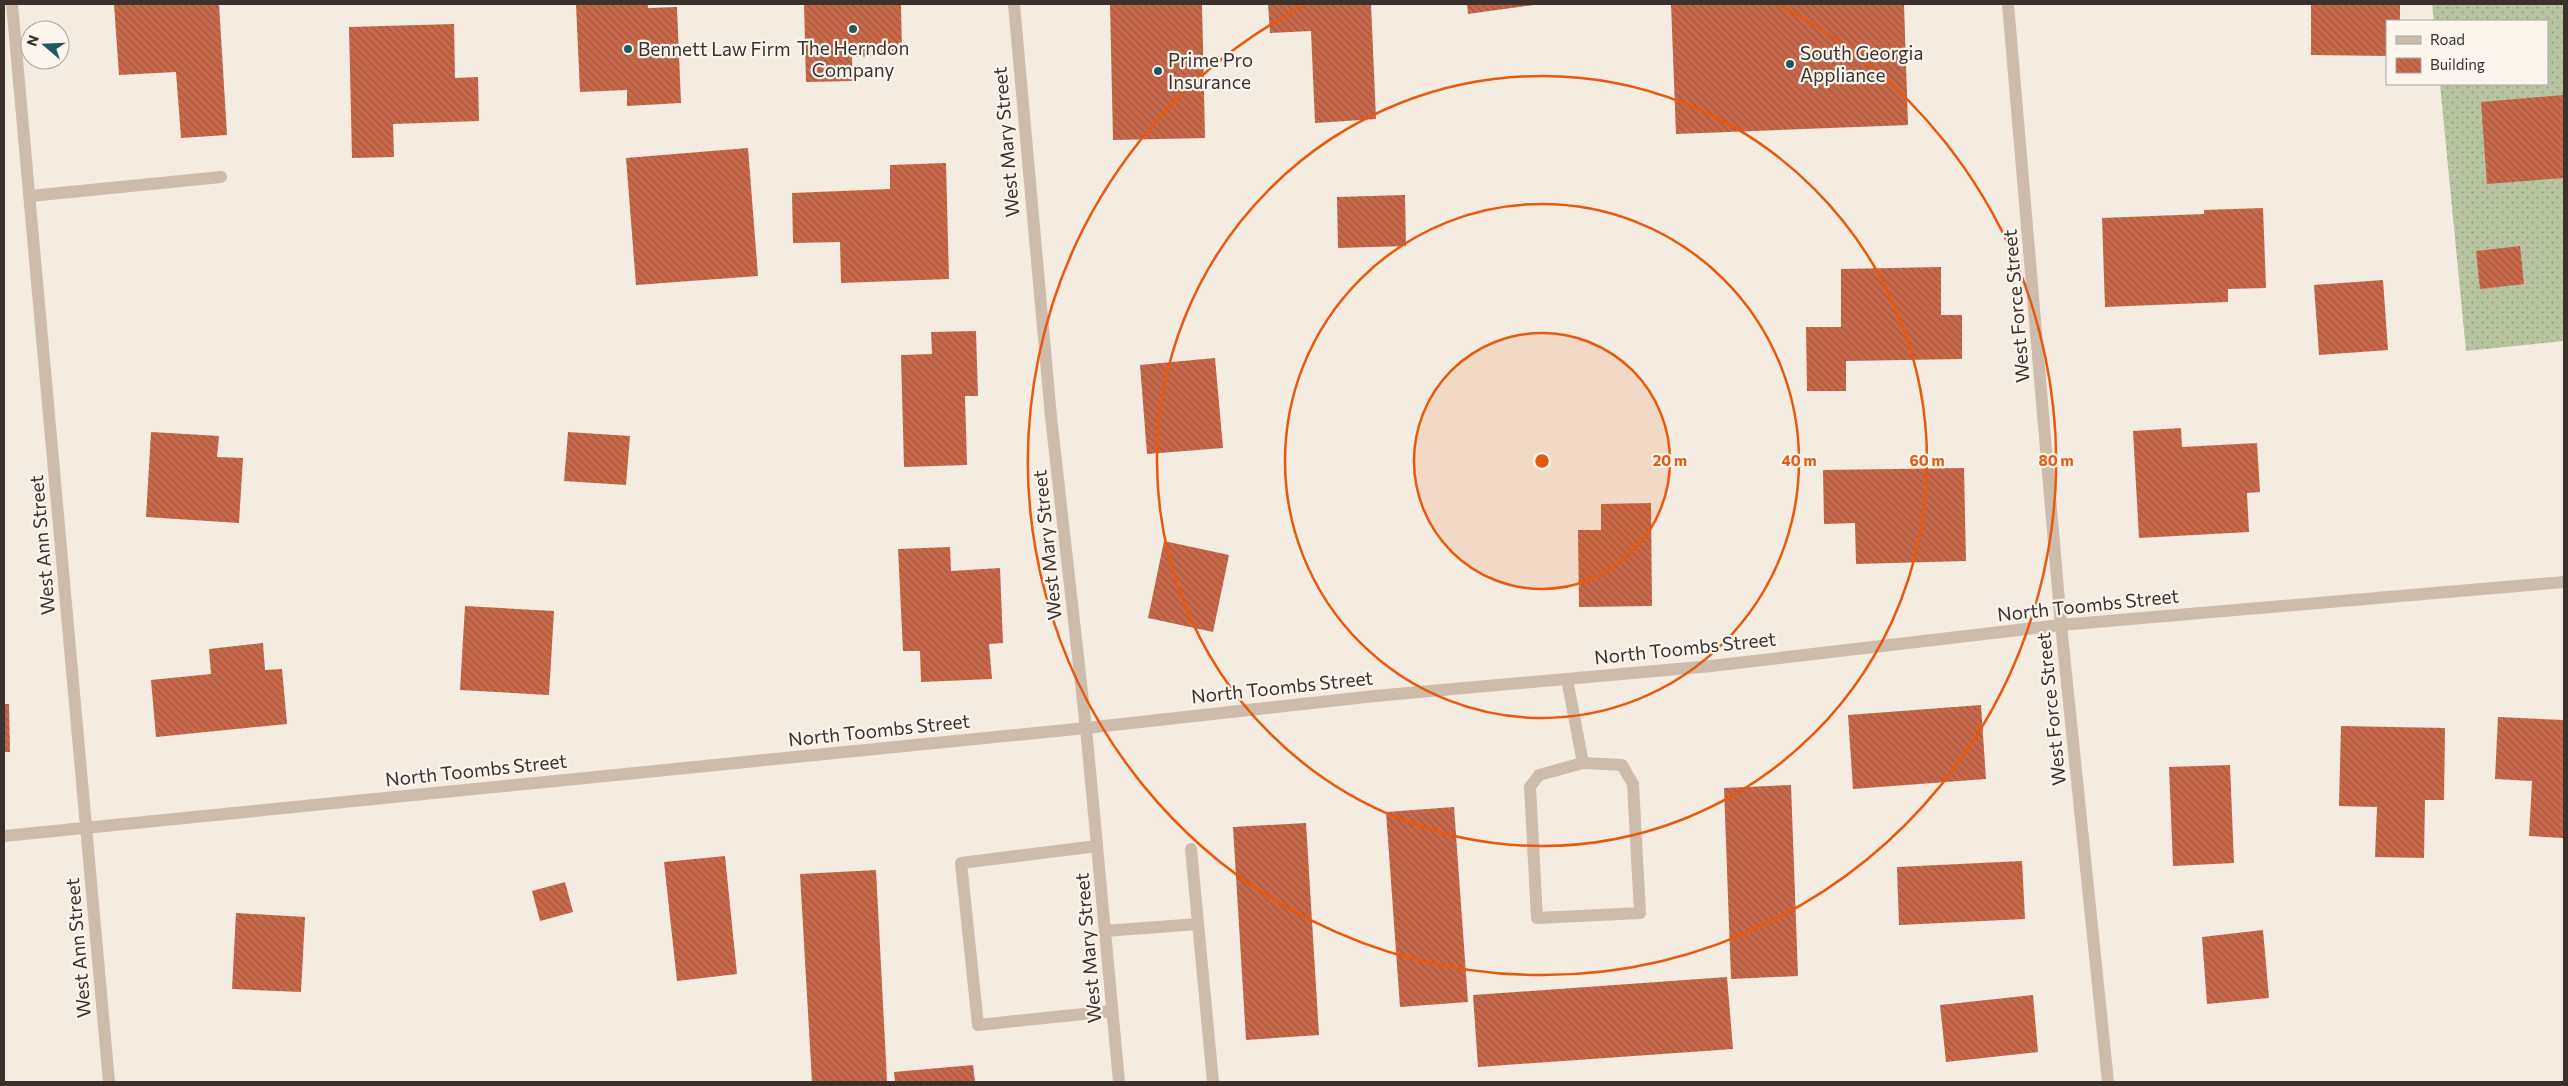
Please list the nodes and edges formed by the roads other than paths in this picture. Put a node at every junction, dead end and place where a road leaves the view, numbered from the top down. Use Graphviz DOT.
graph roads {
  1 [pos="12,4"];
  2 [pos="1014,4"];
  3 [pos="2008,4"];
  4 [pos="220,177"];
  5 [pos="30,196"];
  6 [pos="2564,582"];
  7 [pos="2061,625"];
  8 [pos="1567,679"];
  9 [pos="1086,728"];
  10 [pos="1583,763"];
  11 [pos="86,826"];
  12 [pos="4,836"];
  13 [pos="1097,846"];
  14 [pos="1191,849"];
  15 [pos="1198,924"];
  16 [pos="1105,931"];
  17 [pos="1112,1011"];
  18 [pos="109,1082"];
  19 [pos="1119,1082"];
  20 [pos="1213,1082"];
  21 [pos="2108,1082"];
  1 -- 5 [label="street, West Ann Street"];
  2 -- 9 [label="street, West Mary Street"];
  3 -- 7 [label="street, West Force Street"];
  4 -- 5 [label="street"];
  5 -- 11 [label="street, West Ann Street"];
  6 -- 7 [label="street, North Toombs Street"];
  7 -- 8 [label="street, North Toombs Street"];
  7 -- 21 [label="street, West Force Street"];
  8 -- 9 [label="street, North Toombs Street"];
  8 -- 10 [label="street"];
  9 -- 11 [label="street, North Toombs Street"];
  9 -- 13 [label="street, West Mary Street"];
  10 -- 10 [label="street"];
  11 -- 12 [label="street, North Toombs Street"];
  11 -- 18 [label="street, West Ann Street"];
  13 -- 16 [label="street, West Mary Street"];
  13 -- 17 [label="street"];
  14 -- 15 [label="street"];
  15 -- 16 [label="street"];
  15 -- 20 [label="street"];
  16 -- 17 [label="street, West Mary Street"];
  17 -- 19 [label="street, West Mary Street"];
}
